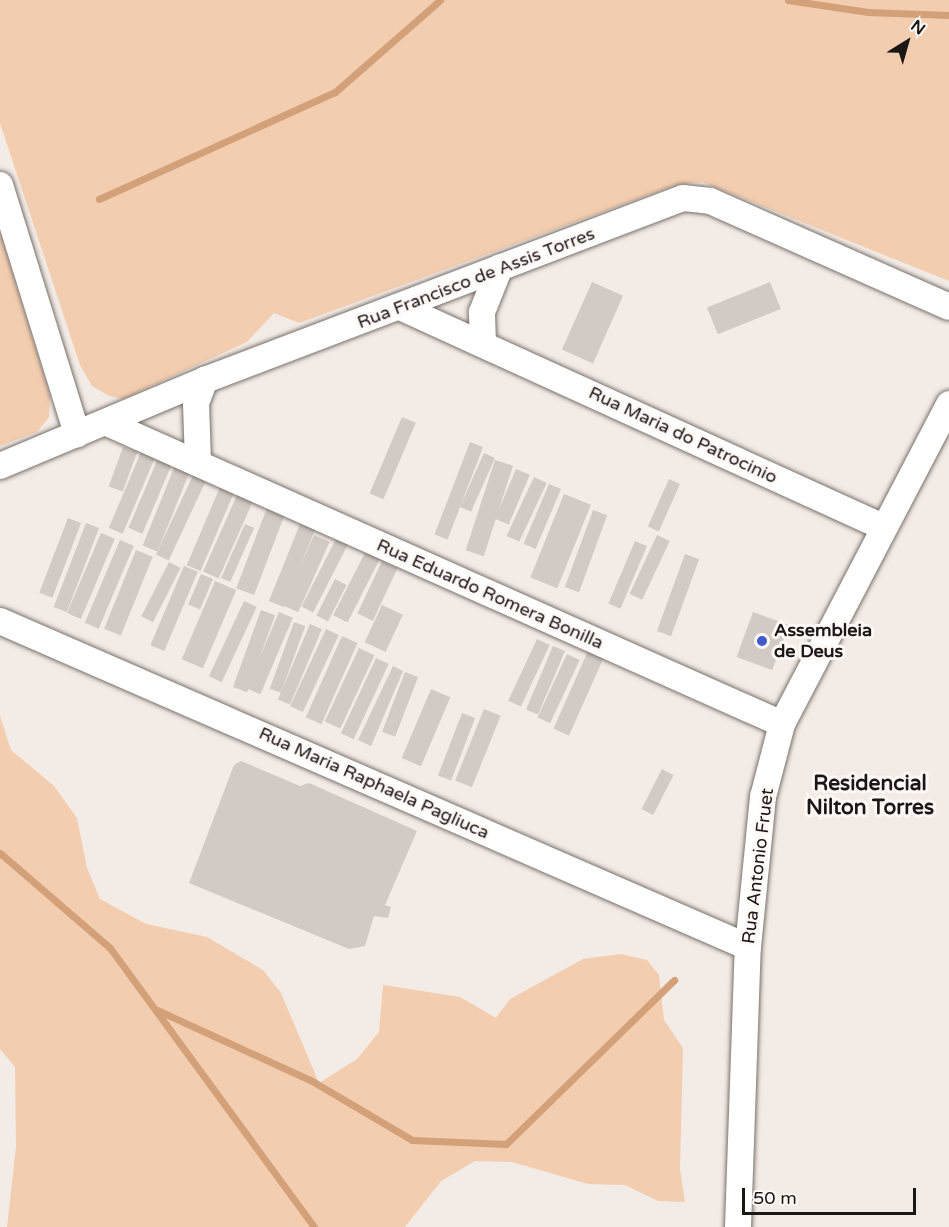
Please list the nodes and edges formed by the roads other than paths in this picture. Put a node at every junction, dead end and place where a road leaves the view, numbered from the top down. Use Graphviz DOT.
graph roads {
  1 [pos="0,186"];
  2 [pos="500,267"];
  3 [pos="400,307"];
  4 [pos="949,307"];
  5 [pos="483,344"];
  6 [pos="205,380"];
  7 [pos="949,404"];
  8 [pos="107,423"];
  9 [pos="77,434"];
  10 [pos="198,463"];
  11 [pos="0,466"];
  12 [pos="883,527"];
  13 [pos="0,621"];
  14 [pos="782,724"];
  15 [pos="748,947"];
  16 [pos="738,1227"];
  1 -- 9 [label="street"];
  2 -- 3 [label="street, Rua Francisco de Assis Torres"];
  2 -- 4 [label="street, Rua Francisco de Assis Torres"];
  2 -- 5 [label="street"];
  3 -- 5 [label="street, Rua Maria do Patrocinio"];
  3 -- 6 [label="street, Rua Francisco de Assis Torres"];
  5 -- 12 [label="street, Rua Maria do Patrocinio"];
  6 -- 8 [label="street, Rua Francisco de Assis Torres"];
  6 -- 10 [label="street"];
  7 -- 12 [label="street, Rua Antonio Fruet"];
  8 -- 9 [label="street, Rua Francisco de Assis Torres"];
  8 -- 10 [label="street, Rua Eduardo Romera Bonilla"];
  9 -- 11 [label="street, Rua Francisco de Assis Torres"];
  10 -- 14 [label="street, Rua Eduardo Romera Bonilla"];
  12 -- 14 [label="street, Rua Antonio Fruet"];
  13 -- 15 [label="street, Rua Maria Raphaela Pagliuca"];
  14 -- 15 [label="street, Rua Antonio Fruet"];
  15 -- 16 [label="street, Rua Antonio Fruet"];
}
